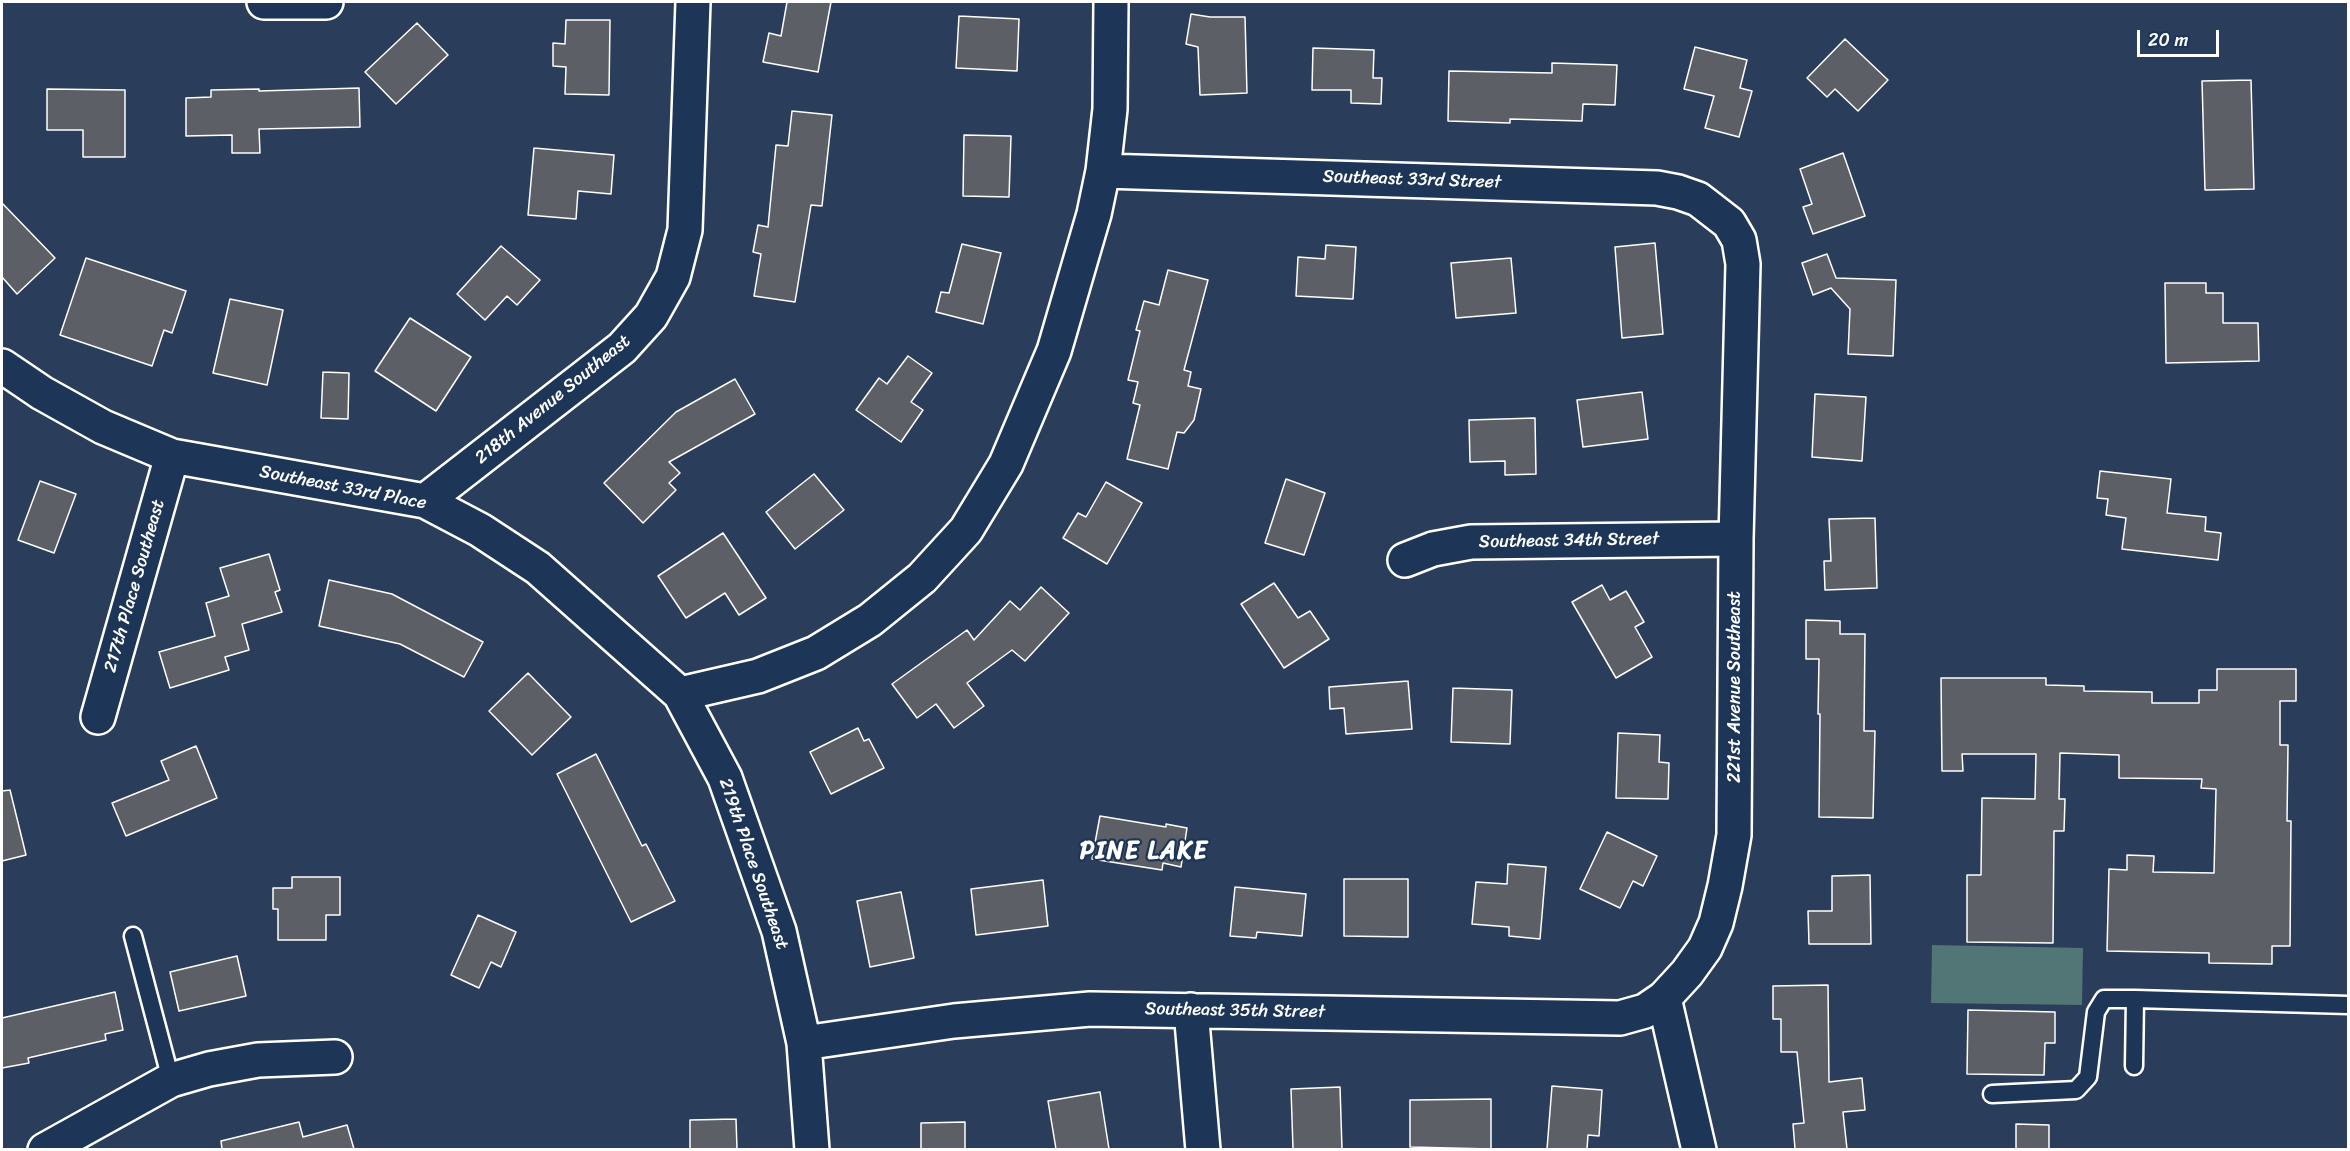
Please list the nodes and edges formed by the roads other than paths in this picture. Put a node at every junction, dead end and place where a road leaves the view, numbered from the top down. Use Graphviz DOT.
graph roads {
  1 [pos="264,2"];
  2 [pos="693,2"];
  3 [pos="1111,2"];
  4 [pos="326,3"];
  5 [pos="1103,171"];
  6 [pos="1716,212"];
  7 [pos="2,366"];
  8 [pos="172,456"];
  9 [pos="424,501"];
  10 [pos="1736,539"];
  11 [pos="1406,560"];
  12 [pos="680,694"];
  13 [pos="98,717"];
  14 [pos="133,936"];
  15 [pos="1664,998"];
  16 [pos="2135,999"];
  17 [pos="2349,1005"];
  18 [pos="1191,1010"];
  19 [pos="804,1043"];
  20 [pos="334,1057"];
  21 [pos="2134,1066"];
  22 [pos="171,1080"];
  23 [pos="1992,1094"];
  24 [pos="45,1149"];
  25 [pos="812,1149"];
  26 [pos="1203,1149"];
  27 [pos="1699,1149"];
  1 -- 4 [label="street"];
  2 -- 9 [label="street, 218th Avenue Southeast"];
  3 -- 5 [label="street"];
  5 -- 6 [label="street, Southeast 33rd Street"];
  5 -- 12 [label="street"];
  6 -- 10 [label="street, 221st Avenue Southeast"];
  7 -- 8 [label="street, Southeast 33rd Place"];
  8 -- 9 [label="street, Southeast 33rd Place"];
  8 -- 13 [label="street, 217th Place Southeast"];
  9 -- 12 [label="street, Southeast 33rd Place"];
  10 -- 11 [label="street, Southeast 34th Street"];
  10 -- 15 [label="street, 221st Avenue Southeast"];
  12 -- 19 [label="street, 219th Place Southeast"];
  14 -- 22 [label="lane"];
  15 -- 18 [label="street, Southeast 35th Street"];
  15 -- 27 [label="street"];
  16 -- 17 [label="lane"];
  16 -- 21 [label="lane"];
  16 -- 23 [label="lane"];
  18 -- 19 [label="street, Southeast 35th Street"];
  18 -- 26 [label="street"];
  19 -- 25 [label="street, 219th Place Southeast"];
  20 -- 22 [label="street"];
  22 -- 24 [label="street"];
}
